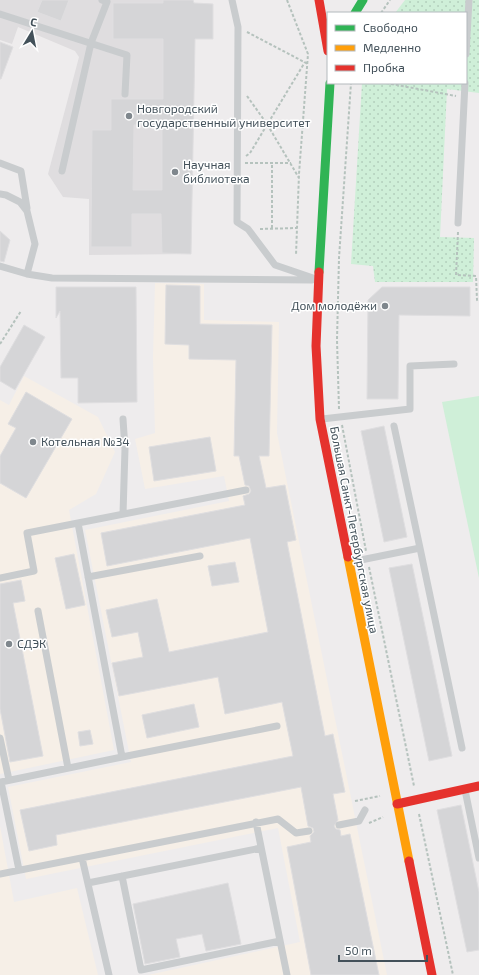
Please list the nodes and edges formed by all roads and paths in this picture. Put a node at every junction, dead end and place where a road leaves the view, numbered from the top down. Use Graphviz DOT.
graph roads {
  1 [pos="232,0"];
  2 [pos="287,0"];
  3 [pos="319,0"];
  4 [pos="363,0"];
  5 [pos="390,0"];
  6 [pos="469,0"];
  7 [pos="106,1"];
  8 [pos="356,12"];
  9 [pos="382,12"];
  10 [pos="0,14"];
  11 [pos="238,27"];
  12 [pos="467,36"];
  13 [pos="91,44"];
  14 [pos="327,45"];
  15 [pos="304,62"];
  16 [pos="308,64"];
  17 [pos="238,84"];
  18 [pos="330,84"];
  19 [pos="351,84"];
  20 [pos="392,84"];
  21 [pos="465,84"];
  22 [pos="125,94"];
  23 [pos="464,97"];
  24 [pos="267,124"];
  25 [pos="238,163"];
  26 [pos="272,163"];
  27 [pos="291,163"];
  28 [pos="0,164"];
  29 [pos="62,171"];
  30 [pos="299,178"];
  31 [pos="0,194"];
  32 [pos="27,211"];
  33 [pos="458,223"];
  34 [pos="272,228"];
  35 [pos="297,228"];
  36 [pos="248,229"];
  37 [pos="296,255"];
  38 [pos="0,266"];
  39 [pos="27,274"];
  40 [pos="318,280"];
  41 [pos="479,302"];
  42 [pos="21,311"];
  43 [pos="0,344"];
  44 [pos="454,364"];
  45 [pos="341,416"];
  46 [pos="123,419"];
  47 [pos="320,419"];
  48 [pos="394,426"];
  49 [pos="246,490"];
  50 [pos="123,514"];
  51 [pos="78,523"];
  52 [pos="420,548"];
  53 [pos="200,556"];
  54 [pos="368,559"];
  55 [pos="349,563"];
  56 [pos="88,577"];
  57 [pos="0,578"];
  58 [pos="38,611"];
  59 [pos="277,726"];
  60 [pos="0,738"];
  61 [pos="462,748"];
  62 [pos="122,756"];
  63 [pos="68,768"];
  64 [pos="6,777"];
  65 [pos="479,786"];
  66 [pos="465,789"];
  67 [pos="416,800"];
  68 [pos="397,804"];
  69 [pos="365,810"];
  70 [pos="256,822"];
  71 [pos="339,825"];
  72 [pos="309,831"];
  73 [pos="261,848"];
  74 [pos="82,858"];
  75 [pos="479,858"];
  76 [pos="19,870"];
  77 [pos="0,874"];
  78 [pos="122,876"];
  79 [pos="88,883"];
  80 [pos="280,941"];
  81 [pos="109,975"];
  82 [pos="287,975"];
  83 [pos="432,975"];
  84 [pos="453,975"];
  1 -- 11 [label="lane"];
  2 -- 16 [label="path"];
  3 -- 14 [label="main road"];
  4 -- 8 [label="main road"];
  5 -- 9 [label="path"];
  6 -- 12 [label="lane"];
  7 -- 13 [label="lane"];
  10 -- 13 [label="lane"];
  11 -- 15 [label="path"];
  11 -- 17 [label="lane"];
  13 -- 22 [label="lane"];
  13 -- 29 [label="lane"];
  15 -- 16 [label="path"];
  15 -- 24 [label="path"];
  16 -- 30 [label="path"];
  17 -- 24 [label="path"];
  17 -- 25 [label="lane"];
  18 -- 40 [label="main road, Большая Санкт-Петербургская улица"];
  19 -- 45 [label="path"];
  20 -- 23 [label="path"];
  21 -- 23 [label="lane"];
  23 -- 33 [label="lane"];
  24 -- 25 [label="path"];
  24 -- 27 [label="path"];
  25 -- 26 [label="path"];
  25 -- 36 [label="lane"];
  26 -- 27 [label="path"];
  26 -- 34 [label="path"];
  27 -- 30 [label="path"];
  28 -- 32 [label="lane"];
  30 -- 35 [label="path"];
  31 -- 32 [label="lane"];
  32 -- 39 [label="lane"];
  33 -- 41 [label="path"];
  34 -- 35 [label="path"];
  34 -- 36 [label="path"];
  35 -- 37 [label="path"];
  36 -- 40 [label="lane"];
  38 -- 39 [label="lane"];
  39 -- 40 [label="lane"];
  40 -- 47 [label="main road, Большая Санкт-Петербургская улица"];
  42 -- 43 [label="path"];
  44 -- 45 [label="lane"];
  45 -- 47 [label="lane"];
  45 -- 54 [label="path"];
  46 -- 50 [label="lane"];
  47 -- 55 [label="main road, Большая Санкт-Петербургская улица"];
  48 -- 52 [label="lane"];
  49 -- 50 [label="lane"];
  50 -- 51 [label="lane"];
  51 -- 56 [label="lane"];
  51 -- 57 [label="lane"];
  52 -- 54 [label="lane"];
  52 -- 61 [label="lane"];
  53 -- 56 [label="lane"];
  54 -- 55 [label="lane"];
  54 -- 67 [label="path"];
  55 -- 68 [label="main road, Большая Санкт-Петербургская улица"];
  56 -- 62 [label="lane"];
  58 -- 63 [label="lane"];
  59 -- 62 [label="lane"];
  60 -- 64 [label="lane"];
  62 -- 63 [label="lane"];
  63 -- 64 [label="lane"];
  64 -- 76 [label="lane"];
  65 -- 66 [label="main road"];
  66 -- 67 [label="main road"];
  66 -- 75 [label="lane"];
  67 -- 68 [label="main road"];
  67 -- 84 [label="path"];
  68 -- 83 [label="main road, Большая Санкт-Петербургская улица"];
  69 -- 71 [label="lane"];
  70 -- 72 [label="lane"];
  70 -- 73 [label="lane"];
  70 -- 74 [label="lane"];
  73 -- 78 [label="lane"];
  73 -- 80 [label="lane"];
  74 -- 76 [label="lane"];
  74 -- 79 [label="lane"];
  76 -- 77 [label="lane"];
  78 -- 79 [label="lane"];
  78 -- 80 [label="lane"];
  79 -- 81 [label="lane"];
  80 -- 82 [label="lane"];
}
